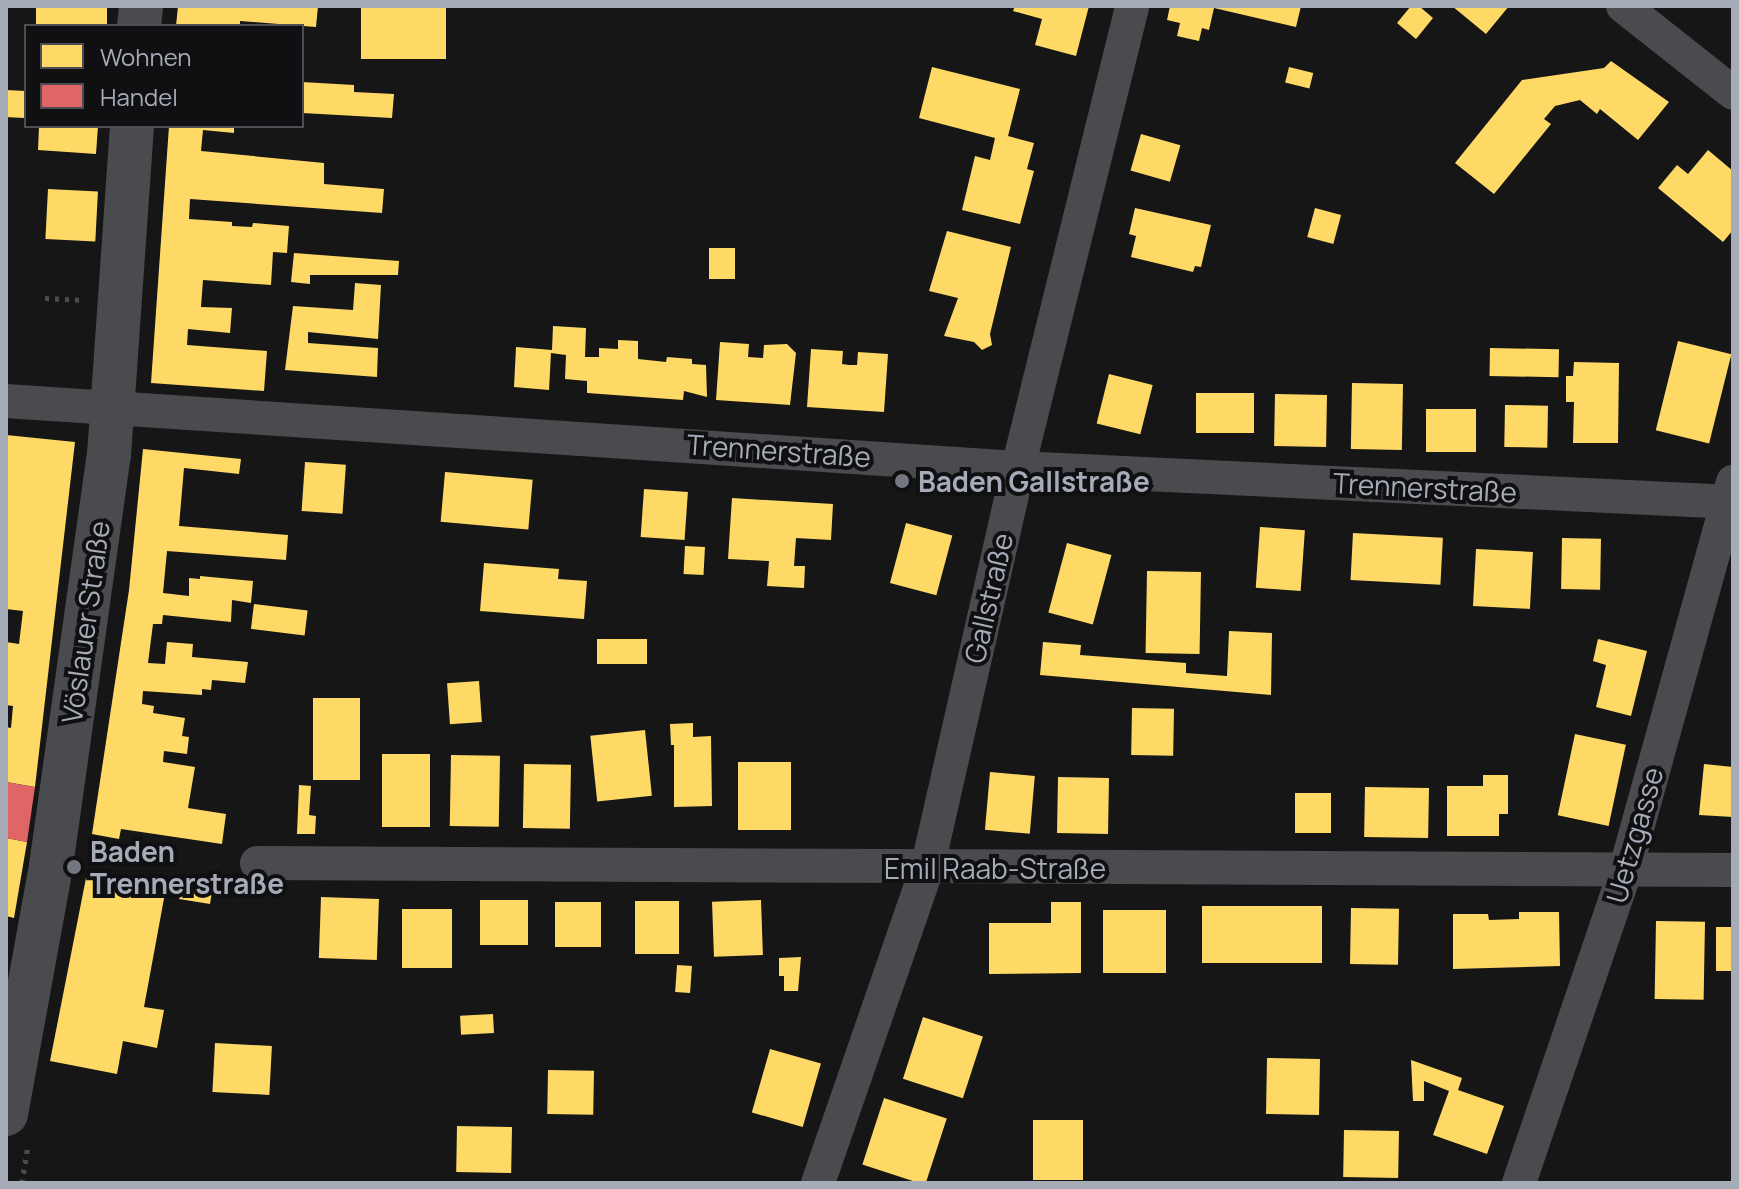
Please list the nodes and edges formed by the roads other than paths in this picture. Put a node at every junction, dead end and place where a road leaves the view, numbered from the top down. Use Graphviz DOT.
graph roads {
  1 [pos="1132,6"];
  2 [pos="1623,6"];
  3 [pos="1733,93"];
  4 [pos="132,128"];
  5 [pos="6,401"];
  6 [pos="112,409"];
  7 [pos="1018,468"];
  8 [pos="1731,495"];
  9 [pos="257,863"];
  10 [pos="1626,868"];
  11 [pos="927,869"];
  12 [pos="1733,870"];
  13 [pos="6,1114"];
  14 [pos="818,1183"];
  15 [pos="1519,1183"];
  1 -- 7 [label="street, Gallstraße"];
  2 -- 3 [label="street"];
  4 -- 6 [label="street, Vöslauer Straße"];
  5 -- 6 [label="street, Trennerstraße"];
  6 -- 7 [label="street, Trennerstraße"];
  6 -- 13 [label="street, Vöslauer Straße"];
  7 -- 8 [label="street, Trennerstraße"];
  7 -- 11 [label="street, Gallstraße"];
  8 -- 10 [label="street, Uetzgasse"];
  9 -- 11 [label="street, Emil Raab-Straße"];
  10 -- 11 [label="street, Emil Raab-Straße"];
  10 -- 12 [label="street, Emil Raab-Straße"];
  10 -- 15 [label="street, Uetzgasse"];
  11 -- 14 [label="street, Gallstraße"];
}
